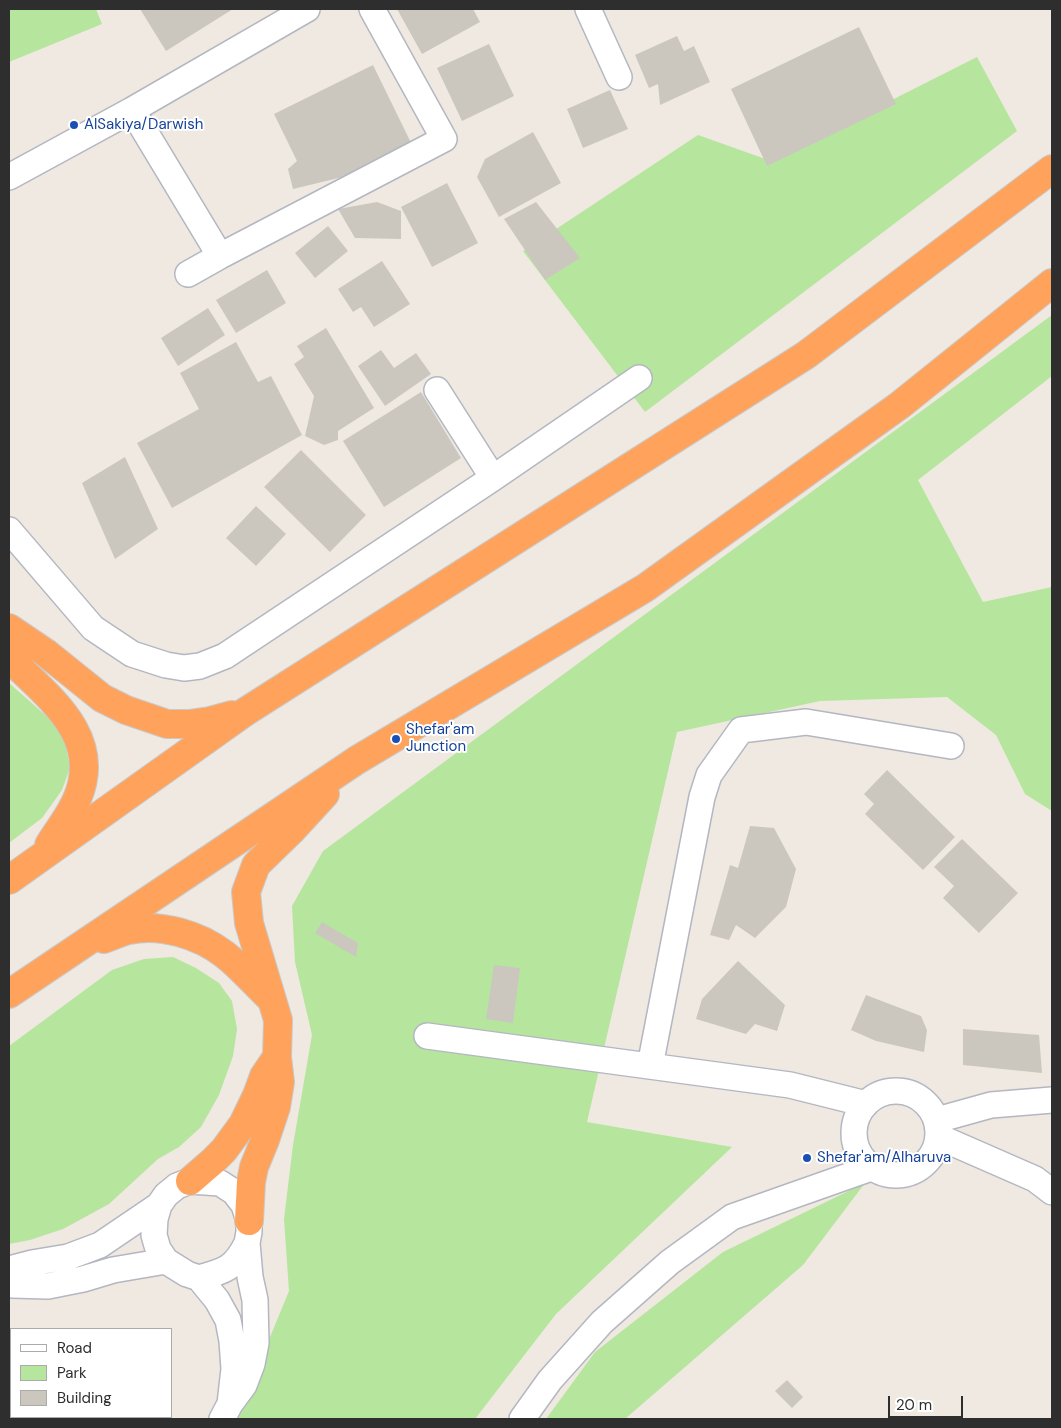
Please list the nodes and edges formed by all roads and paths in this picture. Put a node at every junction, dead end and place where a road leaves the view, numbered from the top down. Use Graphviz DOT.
graph roads {
  1 [pos="307,9"];
  2 [pos="372,9"];
  3 [pos="588,9"];
  4 [pos="620,77"];
  5 [pos="132,110"];
  6 [pos="1052,169"];
  7 [pos="9,177"];
  8 [pos="220,256"];
  9 [pos="188,274"];
  10 [pos="1052,283"];
  11 [pos="639,378"];
  12 [pos="437,390"];
  13 [pos="493,478"];
  14 [pos="9,530"];
  15 [pos="9,628"];
  16 [pos="9,658"];
  17 [pos="245,712"];
  18 [pos="950,746"];
  19 [pos="357,760"];
  20 [pos="40,858"];
  21 [pos="9,880"];
  22 [pos="15,990"];
  23 [pos="272,1000"];
  24 [pos="427,1036"];
  25 [pos="277,1057"];
  26 [pos="650,1066"];
  27 [pos="1052,1100"];
  28 [pos="866,1104"];
  29 [pos="938,1128"];
  30 [pos="872,1168"];
  31 [pos="190,1181"];
  32 [pos="1052,1192"];
  33 [pos="159,1205"];
  34 [pos="248,1232"];
  35 [pos="166,1261"];
  36 [pos="9,1268"];
  37 [pos="199,1278"];
  38 [pos="9,1284"];
  39 [pos="226,1412"];
  40 [pos="522,1419"];
  1 -- 5 [label="street"];
  2 -- 8 [label="street"];
  3 -- 4 [label="street"];
  5 -- 7 [label="street"];
  5 -- 8 [label="street"];
  6 -- 17 [label="highway"];
  8 -- 9 [label="street"];
  10 -- 19 [label="highway"];
  11 -- 13 [label="street"];
  12 -- 13 [label="street"];
  13 -- 14 [label="street"];
  15 -- 17 [label="highway"];
  16 -- 20 [label="highway"];
  17 -- 20 [label="highway"];
  18 -- 26 [label="street"];
  19 -- 22 [label="highway"];
  19 -- 23 [label="highway"];
  20 -- 21 [label="highway"];
  22 -- 23 [label="highway"];
  23 -- 25 [label="highway"];
  24 -- 26 [label="street"];
  25 -- 31 [label="highway"];
  25 -- 34 [label="highway"];
  26 -- 28 [label="street"];
  27 -- 29 [label="street"];
  28 -- 29 [label="street"];
  28 -- 30 [label="street"];
  29 -- 30 [label="street"];
  29 -- 32 [label="street"];
  30 -- 40 [label="street"];
  31 -- 33 [label="street"];
  31 -- 34 [label="street"];
  33 -- 35 [label="street"];
  33 -- 36 [label="street"];
  34 -- 37 [label="street"];
  34 -- 39 [label="street"];
  35 -- 37 [label="street"];
  35 -- 38 [label="street"];
  37 -- 39 [label="street"];
}
